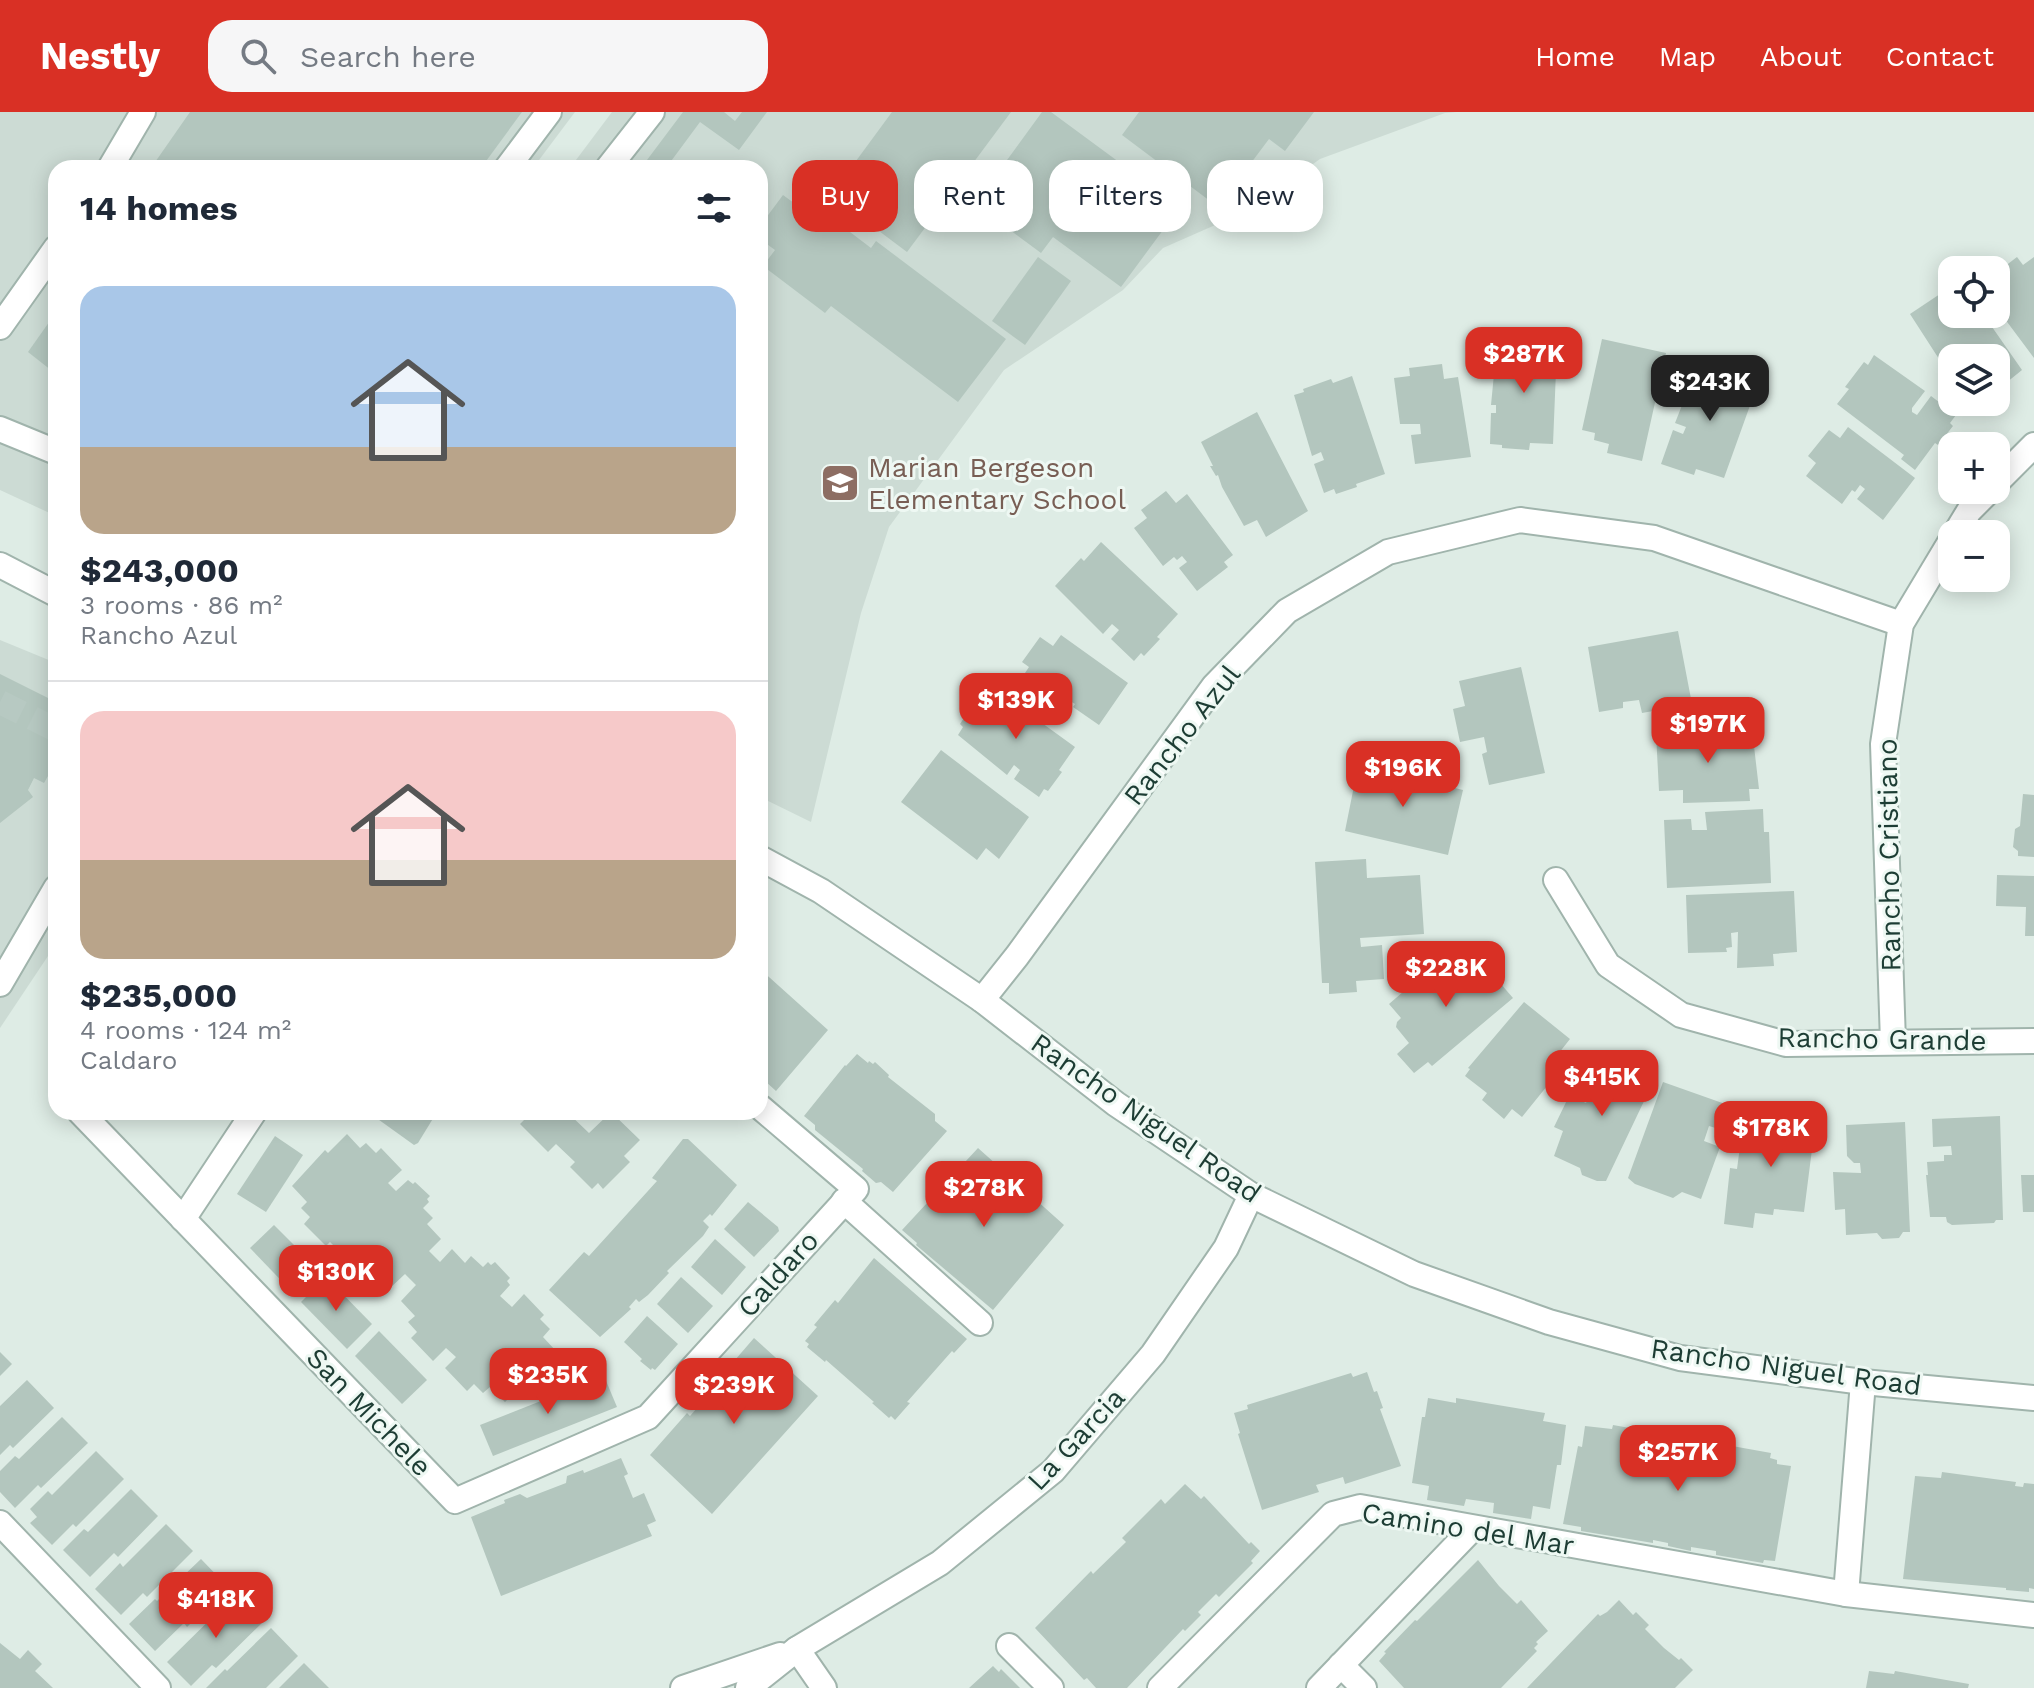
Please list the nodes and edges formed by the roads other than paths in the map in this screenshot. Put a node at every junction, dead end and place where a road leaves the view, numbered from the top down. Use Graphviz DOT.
graph roads {
  1 [pos="143,112"];
  2 [pos="549,112"];
  3 [pos="652,112"];
  4 [pos="115,160"];
  5 [pos="513,160"];
  6 [pos="614,160"];
  7 [pos="48,258"];
  8 [pos="4,310"];
  9 [pos="0,429"];
  10 [pos="2034,445"];
  11 [pos="48,449"];
  12 [pos="2010,469"];
  13 [pos="1976,504"];
  14 [pos="1964,520"];
  15 [pos="1938,562"];
  16 [pos="0,565"];
  17 [pos="48,590"];
  18 [pos="1901,624"];
  19 [pos="768,862"];
  20 [pos="1556,880"];
  21 [pos="48,902"];
  22 [pos="0,984"];
  23 [pos="982,1000"];
  24 [pos="2034,1041"];
  25 [pos="1893,1042"];
  26 [pos="768,1115"];
  27 [pos="88,1120"];
  28 [pos="249,1120"];
  29 [pos="850,1195"];
  30 [pos="1251,1195"];
  31 [pos="183,1219"];
  32 [pos="980,1323"];
  33 [pos="1863,1382"];
  34 [pos="2034,1398"];
  35 [pos="455,1501"];
  36 [pos="0,1523"];
  37 [pos="1473,1528"];
  38 [pos="1846,1594"];
  39 [pos="2034,1615"];
  40 [pos="1009,1646"];
  41 [pos="797,1649"];
  42 [pos="1341,1665"];
  43 [pos="158,1688"];
  44 [pos="683,1688"];
  45 [pos="748,1688"];
  46 [pos="824,1688"];
  47 [pos="1051,1688"];
  48 [pos="1160,1688"];
  49 [pos="1319,1688"];
  50 [pos="1364,1688"];
  1 -- 4 [label="street"];
  2 -- 5 [label="street"];
  3 -- 6 [label="street"];
  7 -- 8 [label="street"];
  9 -- 11 [label="street"];
  10 -- 12 [label="street"];
  13 -- 14 [label="street"];
  15 -- 18 [label="street, Rancho Cristiano"];
  16 -- 17 [label="street"];
  18 -- 23 [label="street, Rancho Azul"];
  18 -- 25 [label="street, Rancho Cristiano"];
  19 -- 23 [label="street, Rancho Niguel Road"];
  20 -- 25 [label="street, Rancho Grande"];
  21 -- 22 [label="street"];
  23 -- 30 [label="street, Rancho Niguel Road"];
  24 -- 25 [label="street, Rancho Grande"];
  26 -- 29 [label="street"];
  27 -- 31 [label="street, San Michele"];
  28 -- 31 [label="street"];
  29 -- 32 [label="street"];
  29 -- 35 [label="street, Caldaro"];
  30 -- 33 [label="street, Rancho Niguel Road"];
  30 -- 41 [label="street, La Garcia"];
  31 -- 35 [label="street, San Michele"];
  33 -- 34 [label="street, Rancho Niguel Road"];
  33 -- 38 [label="street"];
  36 -- 43 [label="street"];
  37 -- 38 [label="street, Camino del Mar"];
  37 -- 42 [label="street"];
  37 -- 48 [label="street, Camino del Mar"];
  38 -- 39 [label="street, Camino del Mar"];
  40 -- 47 [label="street"];
  41 -- 44 [label="street, La Garcia"];
  41 -- 45 [label="street, La Garcia"];
  41 -- 46 [label="street"];
  42 -- 49 [label="street"];
  42 -- 50 [label="street"];
}
